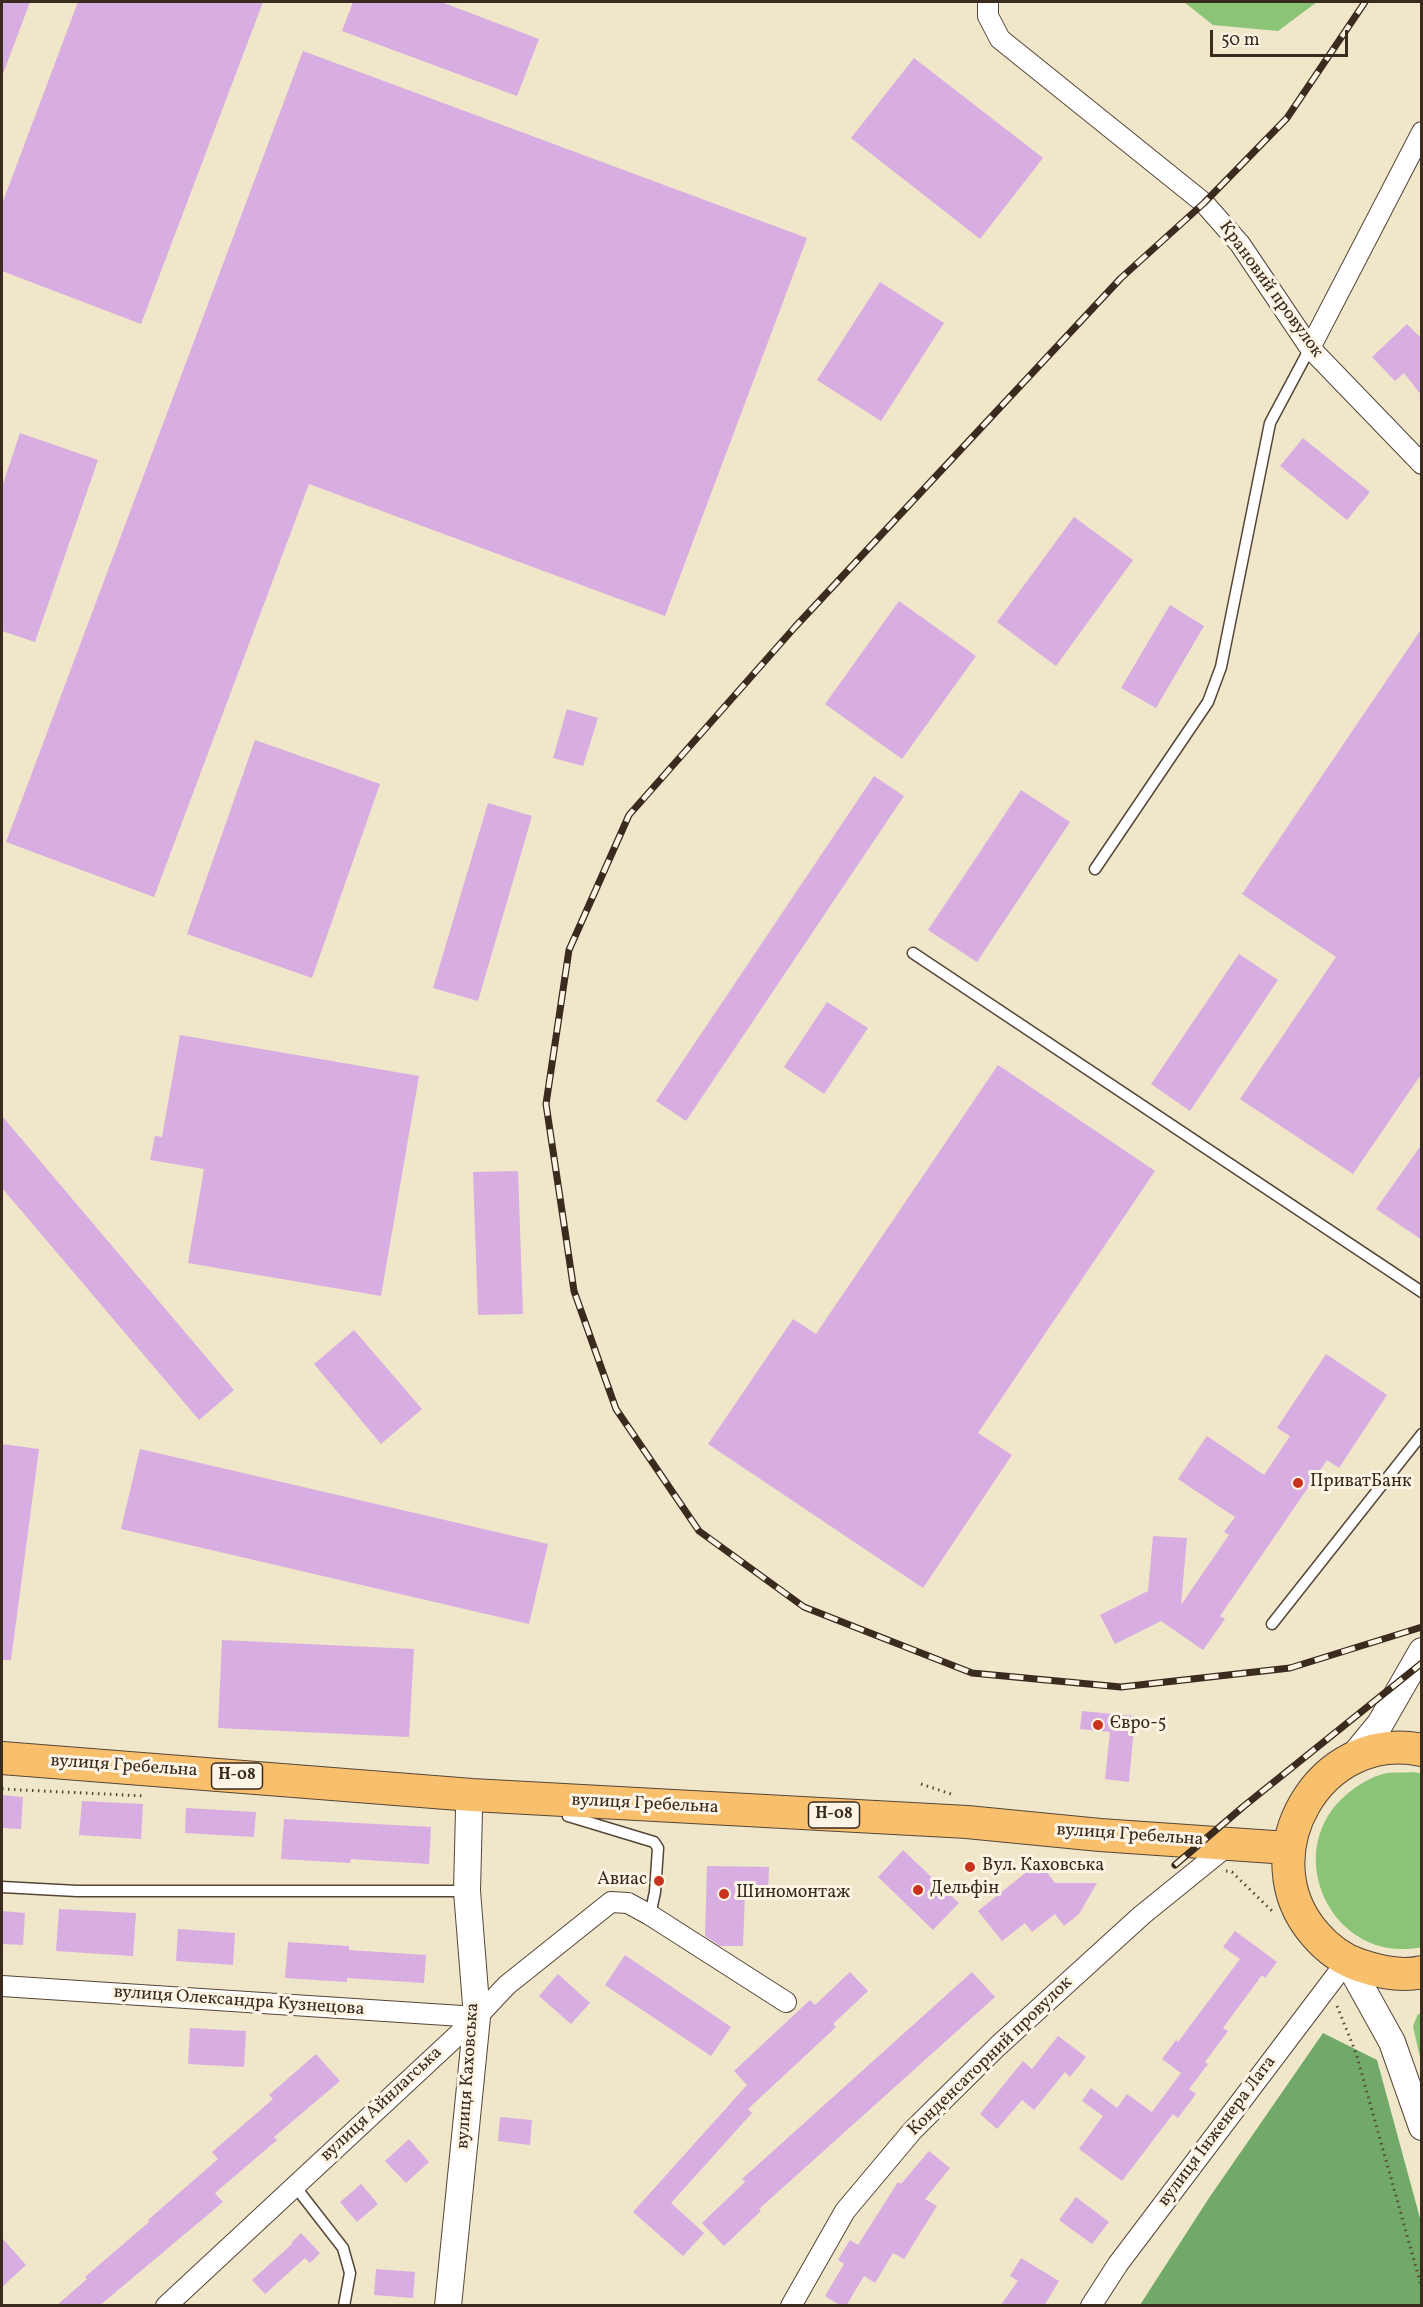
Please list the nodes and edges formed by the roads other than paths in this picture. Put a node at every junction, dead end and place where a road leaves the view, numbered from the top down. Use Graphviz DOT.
graph roads {
  1 [pos="988,2"];
  2 [pos="1422,132"];
  3 [pos="1310,348"];
  4 [pos="1422,464"];
  5 [pos="1095,869"];
  6 [pos="913,953"];
  7 [pos="1422,1292"];
  8 [pos="1422,1434"];
  9 [pos="1272,1624"];
  10 [pos="1422,1651"];
  11 [pos="1422,1750"];
  12 [pos="2,1758"];
  13 [pos="1353,1758"];
  14 [pos="569,1801"];
  15 [pos="470,1802"];
  16 [pos="1231,1843"];
  17 [pos="1288,1848"];
  18 [pos="2,1887"];
  19 [pos="467,1891"];
  20 [pos="650,1915"];
  21 [pos="1422,1972"];
  22 [pos="1338,1973"];
  23 [pos="2,1986"];
  24 [pos="786,2002"];
  25 [pos="477,2017"];
  26 [pos="1422,2127"];
  27 [pos="294,2185"];
  28 [pos="166,2306"];
  29 [pos="344,2306"];
  30 [pos="448,2306"];
  31 [pos="791,2306"];
  32 [pos="1091,2306"];
  1 -- 3 [label="street, Крановий провулок"];
  2 -- 3 [label="street"];
  3 -- 4 [label="street, Крановий провулок"];
  3 -- 5 [label="lane"];
  6 -- 7 [label="lane"];
  8 -- 9 [label="lane"];
  10 -- 13 [label="street"];
  11 -- 13 [label="main road"];
  12 -- 15 [label="main road, вулиця Гребельна / Н-08"];
  13 -- 17 [label="main road"];
  14 -- 15 [label="main road, вулиця Гребельна / Н-08"];
  14 -- 16 [label="main road, вулиця Гребельна / Н-08"];
  14 -- 20 [label="lane"];
  15 -- 19 [label="street, вулиця Каховська"];
  16 -- 17 [label="main road, вулиця Гребельна / Н-08"];
  16 -- 31 [label="street, Конденсаторний провулок"];
  17 -- 22 [label="main road"];
  18 -- 19 [label="lane"];
  19 -- 25 [label="street, вулиця Каховська"];
  20 -- 24 [label="street, вулиця Айнлагська"];
  20 -- 25 [label="street, вулиця Айнлагська"];
  21 -- 22 [label="main road"];
  22 -- 26 [label="street"];
  22 -- 32 [label="street, вулиця Інженера Лата"];
  23 -- 25 [label="street, вулиця Олександра Кузнецова"];
  25 -- 27 [label="street, вулиця Айнлагська"];
  25 -- 30 [label="street, вулиця Каховська"];
  27 -- 28 [label="street, вулиця Айнлагська"];
  27 -- 29 [label="lane"];
}
